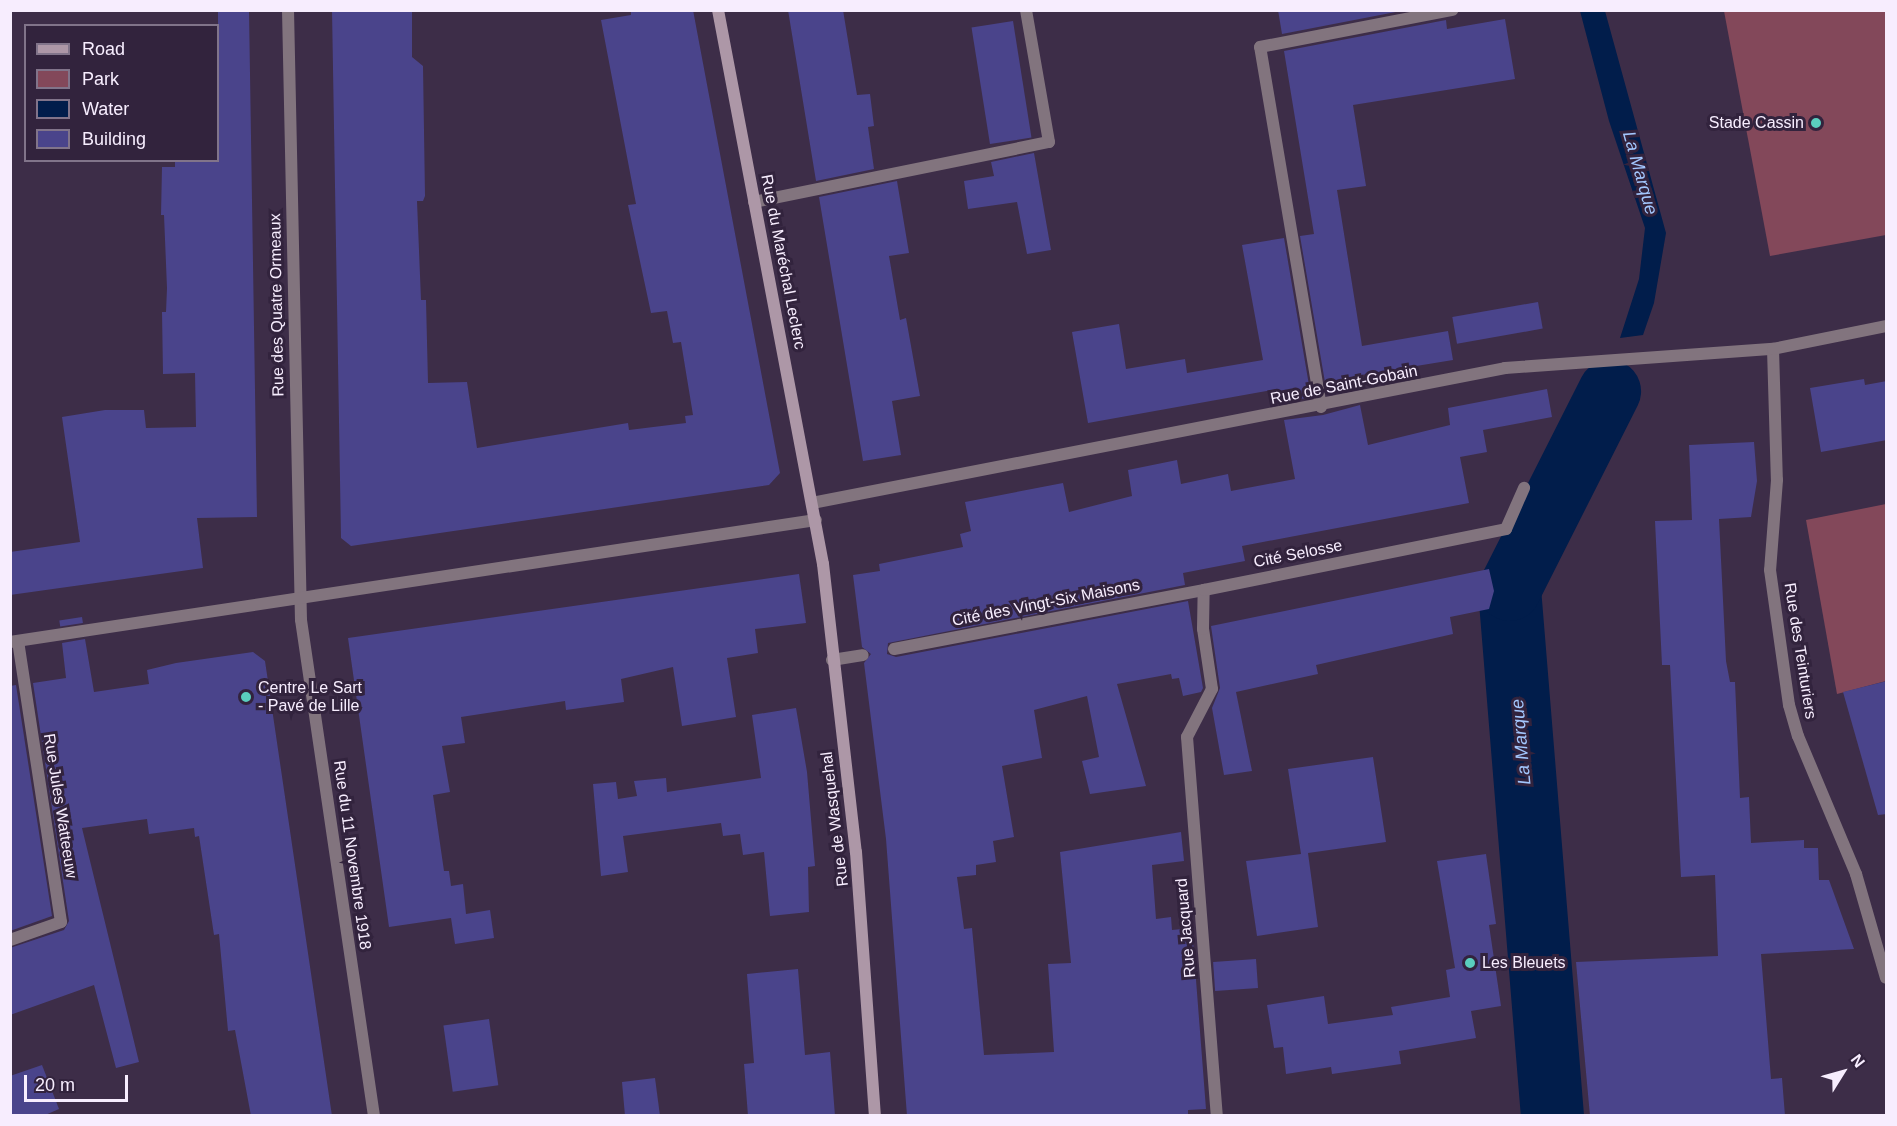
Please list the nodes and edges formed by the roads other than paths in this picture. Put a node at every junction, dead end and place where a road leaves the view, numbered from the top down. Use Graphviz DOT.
graph roads {
  1 [pos="288,10"];
  2 [pos="718,10"];
  3 [pos="1026,10"];
  4 [pos="1452,10"];
  5 [pos="754,202"];
  6 [pos="1887,326"];
  7 [pos="1773,349"];
  8 [pos="1321,407"];
  9 [pos="1524,488"];
  10 [pos="812,503"];
  11 [pos="816,520"];
  12 [pos="1204,590"];
  13 [pos="300,599"];
  14 [pos="14,641"];
  15 [pos="894,650"];
  16 [pos="863,655"];
  17 [pos="832,660"];
  18 [pos="10,940"];
  19 [pos="1887,978"];
  20 [pos="374,1116"];
  21 [pos="875,1116"];
  22 [pos="1217,1116"];
  1 -- 13 [label="street, Rue des Quatre Ormeaux"];
  2 -- 5 [label="street, Rue du Maréchal Leclerc"];
  3 -- 5 [label="street"];
  4 -- 8 [label="street"];
  5 -- 10 [label="street, Rue du Maréchal Leclerc"];
  6 -- 7 [label="street, Rue de Saint-Gobain"];
  7 -- 8 [label="street, Rue de Saint-Gobain"];
  7 -- 19 [label="street, Rue des Teinturiers"];
  8 -- 10 [label="street, Rue de Saint-Gobain"];
  9 -- 12 [label="street, Cité Selosse"];
  10 -- 11 [label="street, Rue du Maréchal Leclerc"];
  11 -- 13 [label="street"];
  11 -- 17 [label="street, Rue de Wasquehal"];
  12 -- 15 [label="street, Cité des Vingt-Six Maisons"];
  12 -- 22 [label="street, Rue Jacquard"];
  13 -- 14 [label="street"];
  13 -- 20 [label="street, Rue du 11 Novembre 1918"];
  14 -- 18 [label="street, Rue Jules Watteeuw"];
  16 -- 17 [label="street"];
  17 -- 21 [label="street, Rue de Wasquehal"];
}
